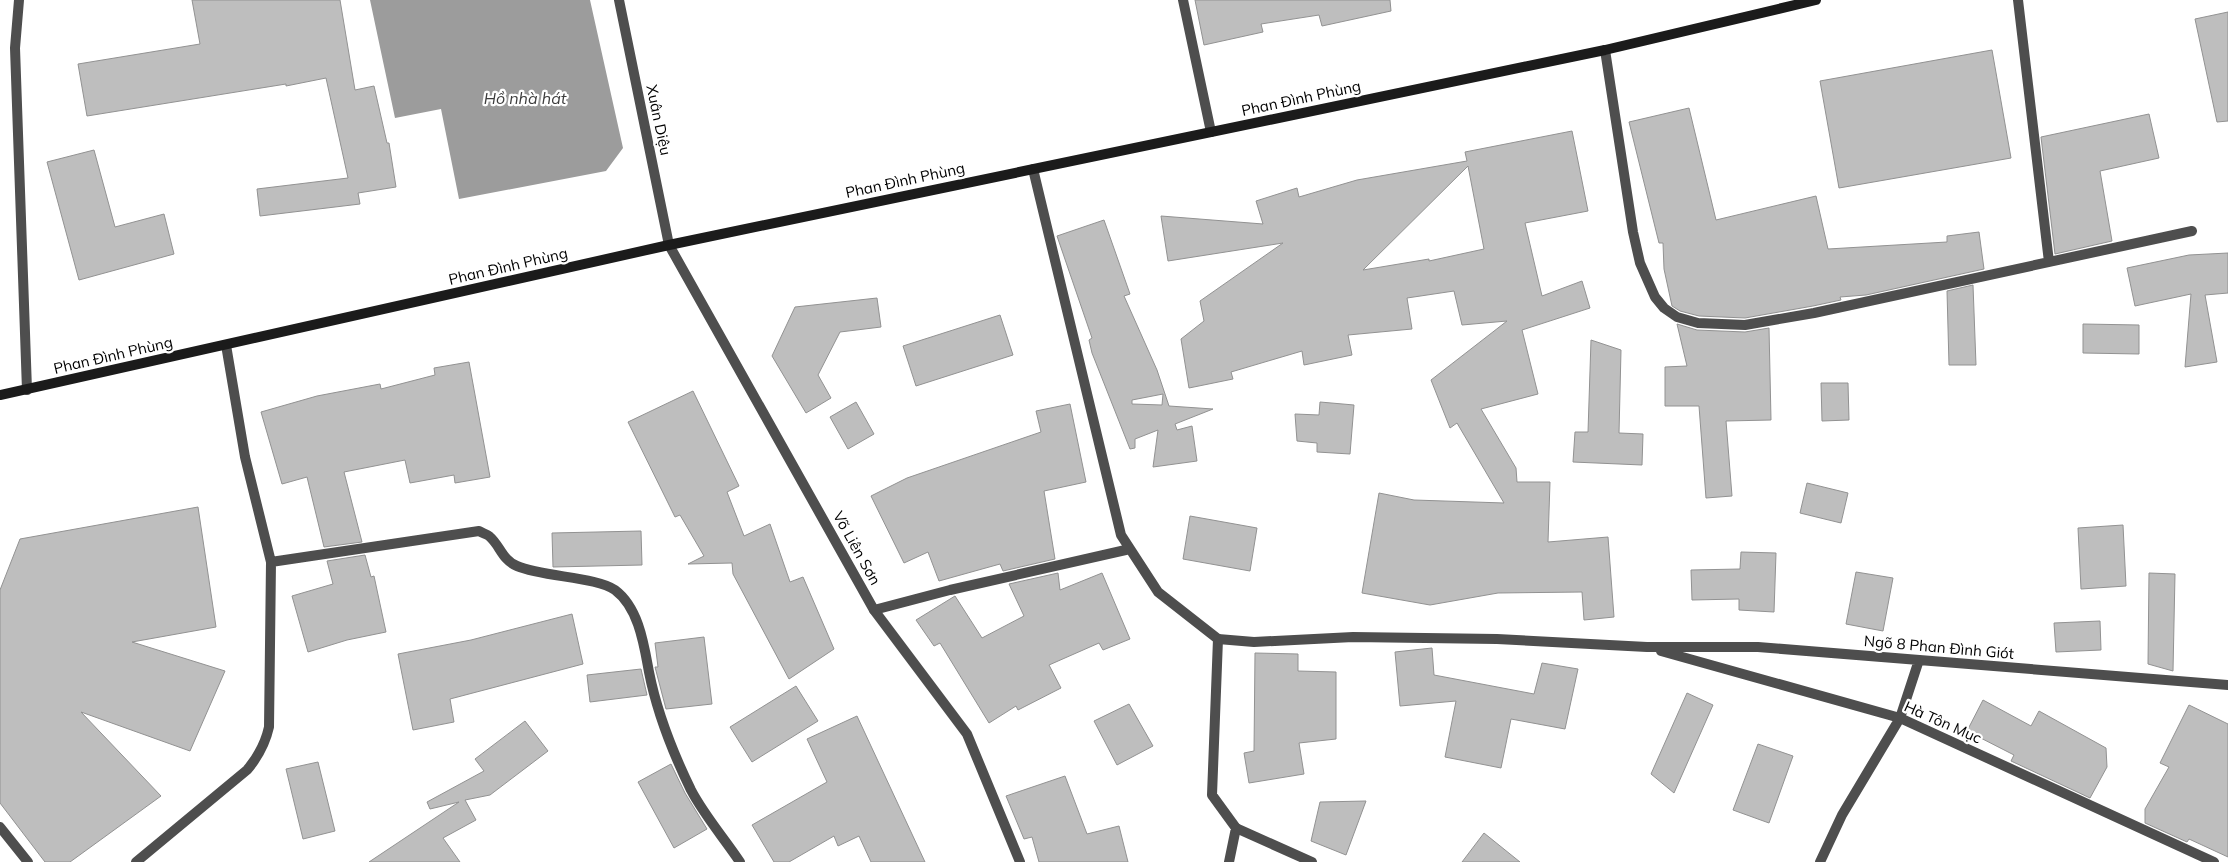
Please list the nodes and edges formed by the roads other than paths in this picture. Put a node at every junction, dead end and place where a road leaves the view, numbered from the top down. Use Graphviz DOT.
graph roads {
  1 [pos="19,0"];
  2 [pos="619,0"];
  3 [pos="1183,0"];
  4 [pos="1816,0"];
  5 [pos="2018,0"];
  6 [pos="1605,50"];
  7 [pos="1211,132"];
  8 [pos="1033,169"];
  9 [pos="2192,231"];
  10 [pos="669,245"];
  11 [pos="2049,262"];
  12 [pos="226,345"];
  13 [pos="27,390"];
  14 [pos="0,395"];
  15 [pos="1130,549"];
  16 [pos="270,562"];
  17 [pos="874,610"];
  18 [pos="1218,639"];
  19 [pos="1647,647"];
  20 [pos="1919,660"];
  21 [pos="2228,685"];
  22 [pos="1900,718"];
  23 [pos="0,827"];
  24 [pos="1236,828"];
  25 [pos="28,862"];
  26 [pos="136,862"];
  27 [pos="740,862"];
  28 [pos="1020,862"];
  29 [pos="1230,862"];
  30 [pos="1312,862"];
  31 [pos="1820,862"];
  32 [pos="2214,862"];
  1 -- 13 [label="street"];
  2 -- 10 [label="street, Xuân Diệu"];
  3 -- 7 [label="street"];
  4 -- 6 [label="main road, Phan Đình Phùng"];
  5 -- 11 [label="street"];
  6 -- 7 [label="main road, Phan Đình Phùng"];
  6 -- 11 [label="street"];
  7 -- 8 [label="main road, Phan Đình Phùng"];
  8 -- 10 [label="main road, Phan Đình Phùng"];
  8 -- 15 [label="street"];
  9 -- 11 [label="street"];
  10 -- 12 [label="main road, Phan Đình Phùng"];
  10 -- 17 [label="street, Võ Liên Sơn"];
  12 -- 13 [label="main road, Phan Đình Phùng"];
  12 -- 16 [label="street"];
  13 -- 14 [label="main road, Phan Đình Phùng"];
  15 -- 17 [label="street"];
  15 -- 18 [label="street"];
  16 -- 26 [label="street"];
  16 -- 27 [label="street"];
  17 -- 28 [label="street, Võ Liên Sơn"];
  18 -- 19 [label="street"];
  18 -- 24 [label="street"];
  19 -- 20 [label="street, Ngõ 8 Phan Đình Giót"];
  19 -- 22 [label="street, Hà Tôn Mục"];
  20 -- 21 [label="street, Ngõ 8 Phan Đình Giót"];
  20 -- 22 [label="street"];
  22 -- 31 [label="street"];
  22 -- 32 [label="street, Hà Tôn Mục"];
  23 -- 25 [label="street"];
  24 -- 29 [label="street"];
  24 -- 30 [label="street"];
}
